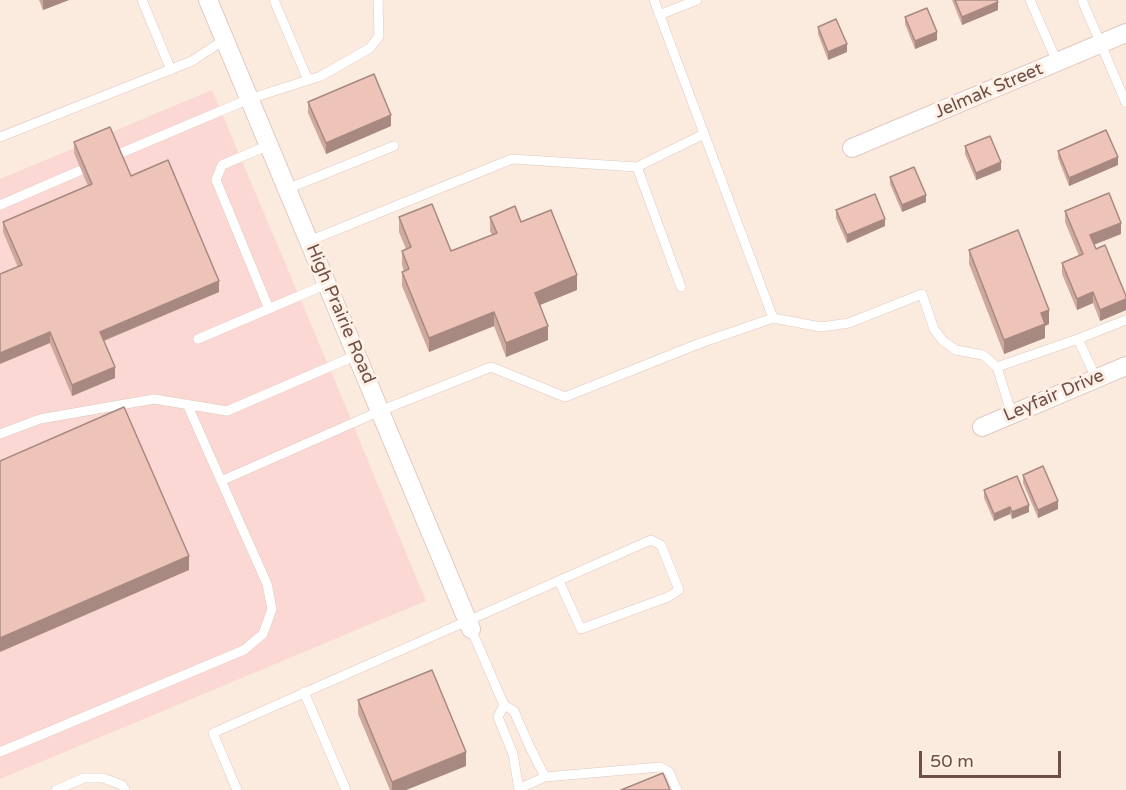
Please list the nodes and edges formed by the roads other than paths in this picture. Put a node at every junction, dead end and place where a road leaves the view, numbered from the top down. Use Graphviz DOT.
graph roads {
  1 [pos="142,0"];
  2 [pos="208,0"];
  3 [pos="274,0"];
  4 [pos="378,0"];
  5 [pos="654,0"];
  6 [pos="697,0"];
  7 [pos="1030,0"];
  8 [pos="1082,0"];
  9 [pos="659,15"];
  10 [pos="1126,33"];
  11 [pos="225,40"];
  12 [pos="1102,43"];
  13 [pos="1057,62"];
  14 [pos="171,70"];
  15 [pos="308,80"];
  16 [pos="249,99"];
  17 [pos="1126,103"];
  18 [pos="704,134"];
  19 [pos="0,136"];
  20 [pos="269,145"];
  21 [pos="394,146"];
  22 [pos="852,148"];
  23 [pos="121,153"];
  24 [pos="637,167"];
  25 [pos="79,171"];
  26 [pos="287,189"];
  27 [pos="0,205"];
  28 [pos="309,241"];
  29 [pos="327,285"];
  30 [pos="681,287"];
  31 [pos="268,309"];
  32 [pos="773,318"];
  33 [pos="1126,320"];
  34 [pos="198,339"];
  35 [pos="1078,339"];
  36 [pos="357,355"];
  37 [pos="1126,366"];
  38 [pos="997,367"];
  39 [pos="1096,378"];
  40 [pos="187,404"];
  41 [pos="380,411"];
  42 [pos="1012,415"];
  43 [pos="982,427"];
  44 [pos="0,434"];
  45 [pos="221,481"];
  46 [pos="559,581"];
  47 [pos="469,625"];
  48 [pos="304,692"];
  49 [pos="504,705"];
  50 [pos="0,752"];
  51 [pos="545,777"];
  52 [pos="519,789"];
  53 [pos="57,790"];
  54 [pos="125,790"];
  55 [pos="237,790"];
  56 [pos="346,790"];
  57 [pos="677,790"];
  1 -- 14 [label="lane"];
  2 -- 11 [label="street, High Prairie Road"];
  3 -- 15 [label="lane"];
  4 -- 15 [label="lane"];
  5 -- 9 [label="lane"];
  6 -- 9 [label="lane"];
  7 -- 13 [label="lane"];
  8 -- 12 [label="lane"];
  9 -- 18 [label="lane"];
  10 -- 12 [label="street, Jelmak Street"];
  11 -- 14 [label="lane"];
  11 -- 16 [label="street, High Prairie Road"];
  12 -- 13 [label="street, Jelmak Street"];
  12 -- 17 [label="lane"];
  13 -- 22 [label="street, Jelmak Street"];
  14 -- 19 [label="lane"];
  15 -- 16 [label="lane"];
  16 -- 20 [label="street, High Prairie Road"];
  16 -- 23 [label="lane"];
  18 -- 24 [label="lane"];
  18 -- 32 [label="lane"];
  20 -- 26 [label="street, High Prairie Road"];
  20 -- 31 [label="lane"];
  21 -- 26 [label="lane"];
  24 -- 28 [label="lane"];
  24 -- 30 [label="lane"];
  25 -- 27 [label="lane"];
  26 -- 28 [label="street, High Prairie Road"];
  28 -- 29 [label="street, High Prairie Road"];
  29 -- 31 [label="lane"];
  29 -- 36 [label="street, High Prairie Road"];
  31 -- 34 [label="lane"];
  32 -- 38 [label="lane"];
  32 -- 41 [label="lane"];
  33 -- 35 [label="lane"];
  35 -- 38 [label="lane"];
  35 -- 39 [label="lane"];
  36 -- 40 [label="lane"];
  36 -- 41 [label="street, High Prairie Road"];
  37 -- 39 [label="street, Leyfair Drive"];
  38 -- 42 [label="lane"];
  39 -- 42 [label="street, Leyfair Drive"];
  40 -- 44 [label="lane"];
  40 -- 45 [label="lane"];
  41 -- 45 [label="lane"];
  41 -- 47 [label="street, High Prairie Road"];
  42 -- 43 [label="street, Leyfair Drive"];
  45 -- 50 [label="lane"];
  46 -- 46 [label="lane"];
  46 -- 47 [label="lane"];
  47 -- 48 [label="lane"];
  47 -- 49 [label="lane"];
  48 -- 55 [label="lane"];
  48 -- 56 [label="lane"];
  49 -- 51 [label="lane"];
  49 -- 52 [label="lane"];
  51 -- 52 [label="lane"];
  51 -- 57 [label="lane"];
  53 -- 54 [label="lane"];
}
